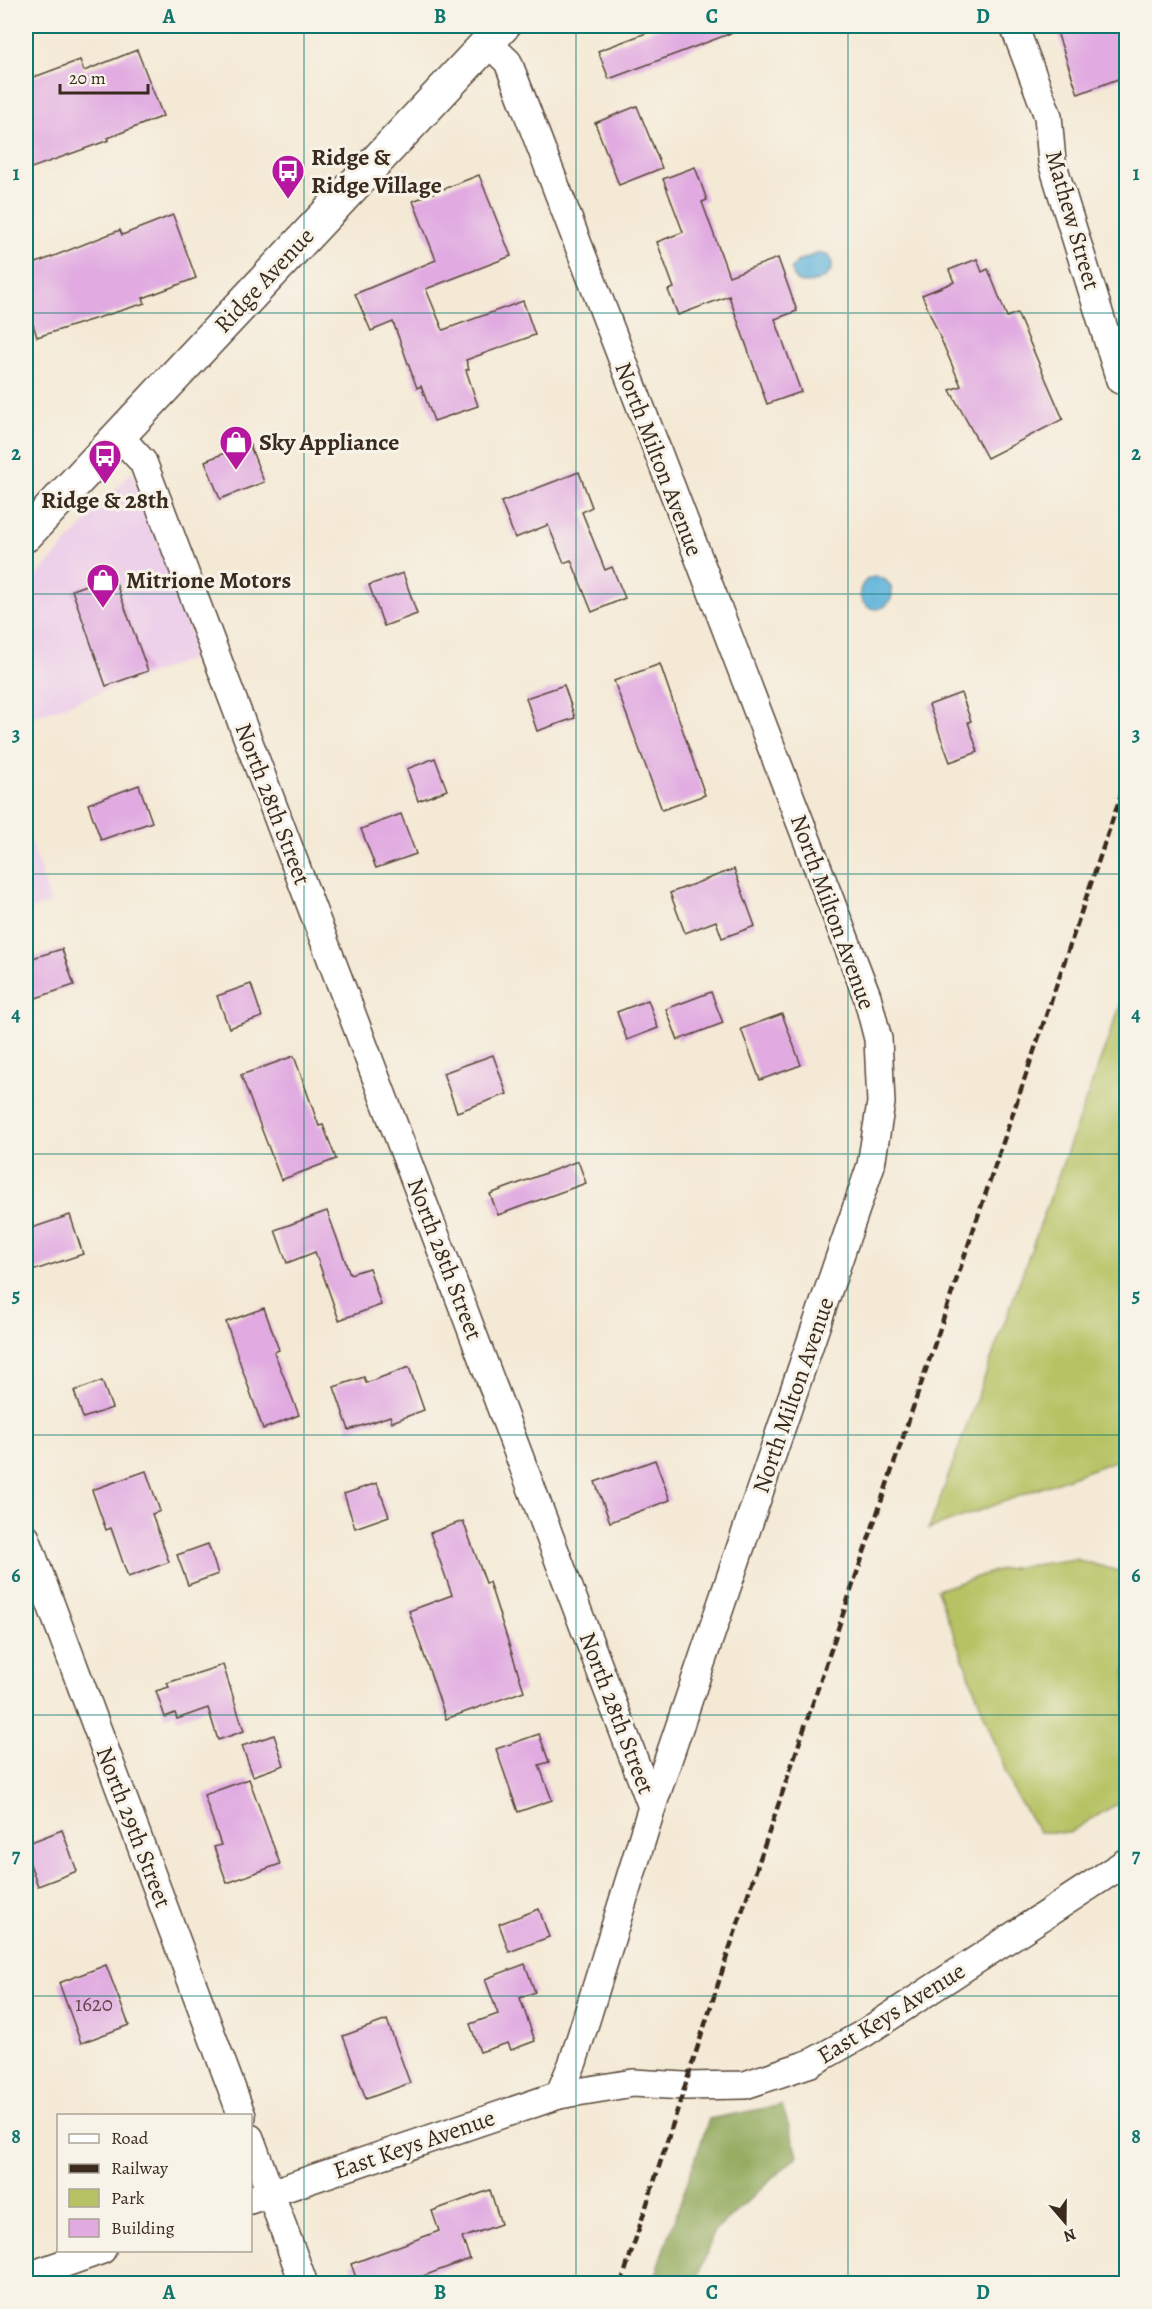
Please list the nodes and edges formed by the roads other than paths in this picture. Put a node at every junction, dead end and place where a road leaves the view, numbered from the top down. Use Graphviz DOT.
graph roads {
  1 [pos="1014,26"];
  2 [pos="495,34"];
  3 [pos="1120,380"];
  4 [pos="118,435"];
  5 [pos="26,535"];
  6 [pos="26,1538"];
  7 [pos="652,1807"];
  8 [pos="1126,1862"];
  9 [pos="559,2095"];
  10 [pos="242,2114"];
  11 [pos="252,2149"];
  12 [pos="261,2196"];
  13 [pos="96,2252"];
  14 [pos="26,2277"];
  15 [pos="304,2283"];
  1 -- 3 [label="street, Mathew Street"];
  2 -- 4 [label="street, Ridge Avenue"];
  2 -- 7 [label="street, North Milton Avenue"];
  4 -- 5 [label="street, Ridge Avenue"];
  4 -- 7 [label="street, North 28th Street"];
  6 -- 10 [label="street, North 29th Street"];
  7 -- 9 [label="street, North 28th Street"];
  8 -- 9 [label="street, East Keys Avenue"];
  9 -- 12 [label="street, East Keys Avenue"];
  11 -- 12 [label="street"];
  12 -- 15 [label="street"];
  13 -- 14 [label="street"];
}
